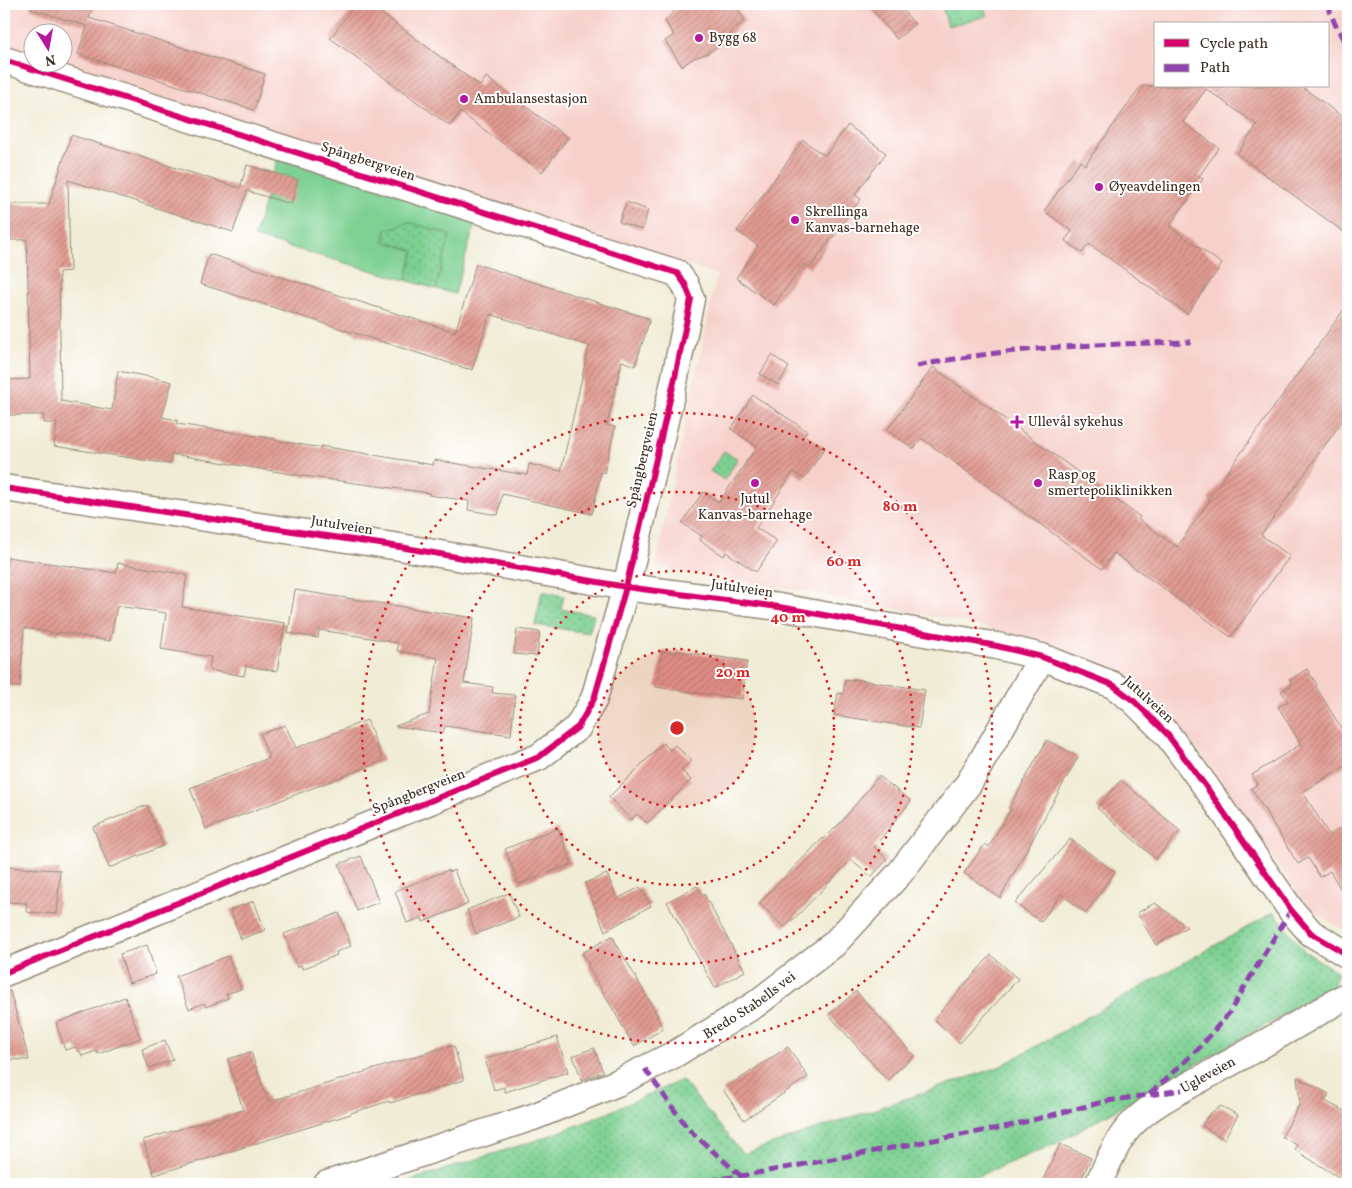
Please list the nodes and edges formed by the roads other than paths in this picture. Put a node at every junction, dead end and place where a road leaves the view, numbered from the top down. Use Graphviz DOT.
graph roads {
  1 [pos="4,60"];
  2 [pos="4,488"];
  3 [pos="626,587"];
  4 [pos="1042,657"];
  5 [pos="1348,955"];
  6 [pos="4,973"];
  7 [pos="1348,995"];
  8 [pos="327,1184"];
  9 [pos="1098,1184"];
  1 -- 3 [label="street, Spångbergveien"];
  2 -- 3 [label="street, Jutulveien"];
  3 -- 4 [label="street, Jutulveien"];
  3 -- 6 [label="street, Spångbergveien"];
  4 -- 5 [label="street, Jutulveien"];
  4 -- 8 [label="street, Bredo Stabells vei"];
  7 -- 9 [label="street, Ugleveien"];
}
